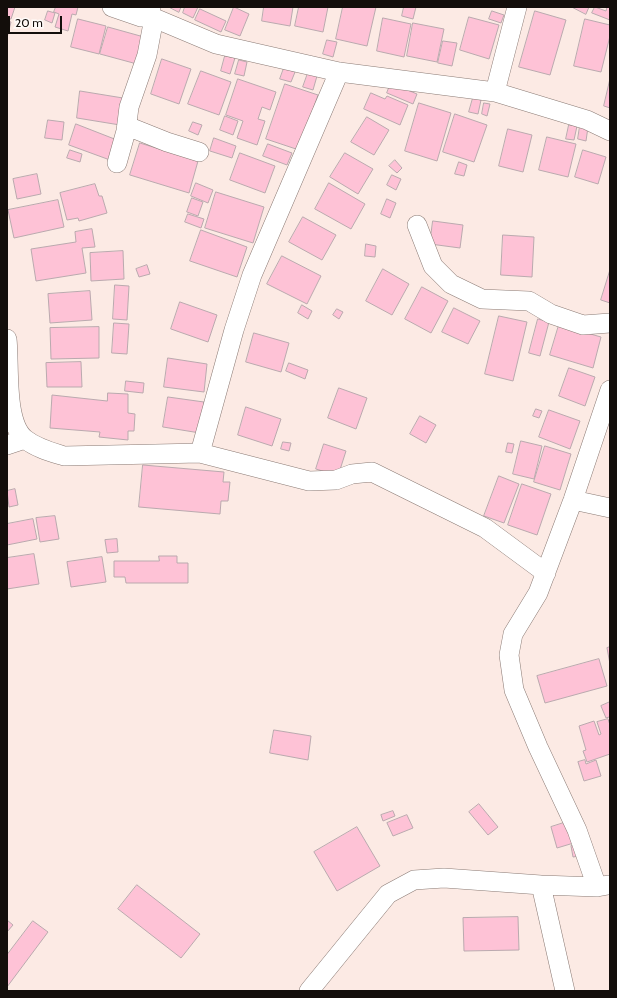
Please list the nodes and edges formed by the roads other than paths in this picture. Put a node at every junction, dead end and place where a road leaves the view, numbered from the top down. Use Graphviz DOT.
graph roads {
  1 [pos="112,7"];
  2 [pos="517,7"];
  3 [pos="151,13"];
  4 [pos="339,72"];
  5 [pos="495,92"];
  6 [pos="126,126"];
  7 [pos="610,131"];
  8 [pos="199,152"];
  9 [pos="117,163"];
  10 [pos="417,225"];
  11 [pos="610,323"];
  12 [pos="7,339"];
  13 [pos="610,390"];
  14 [pos="25,439"];
  15 [pos="7,445"];
  16 [pos="200,453"];
  17 [pos="573,500"];
  18 [pos="610,508"];
  19 [pos="546,572"];
  20 [pos="541,885"];
  21 [pos="604,886"];
  22 [pos="309,991"];
  23 [pos="565,991"];
  1 -- 3 [label="street"];
  2 -- 5 [label="street"];
  3 -- 4 [label="street"];
  3 -- 6 [label="street"];
  4 -- 5 [label="street"];
  4 -- 16 [label="street"];
  5 -- 7 [label="street"];
  6 -- 8 [label="street"];
  6 -- 9 [label="street"];
  10 -- 11 [label="street"];
  12 -- 14 [label="street"];
  13 -- 17 [label="street"];
  14 -- 15 [label="street"];
  14 -- 16 [label="street"];
  16 -- 19 [label="street"];
  17 -- 18 [label="street"];
  17 -- 19 [label="street"];
  19 -- 21 [label="street"];
  20 -- 21 [label="street"];
  20 -- 22 [label="street"];
  20 -- 23 [label="street"];
}
